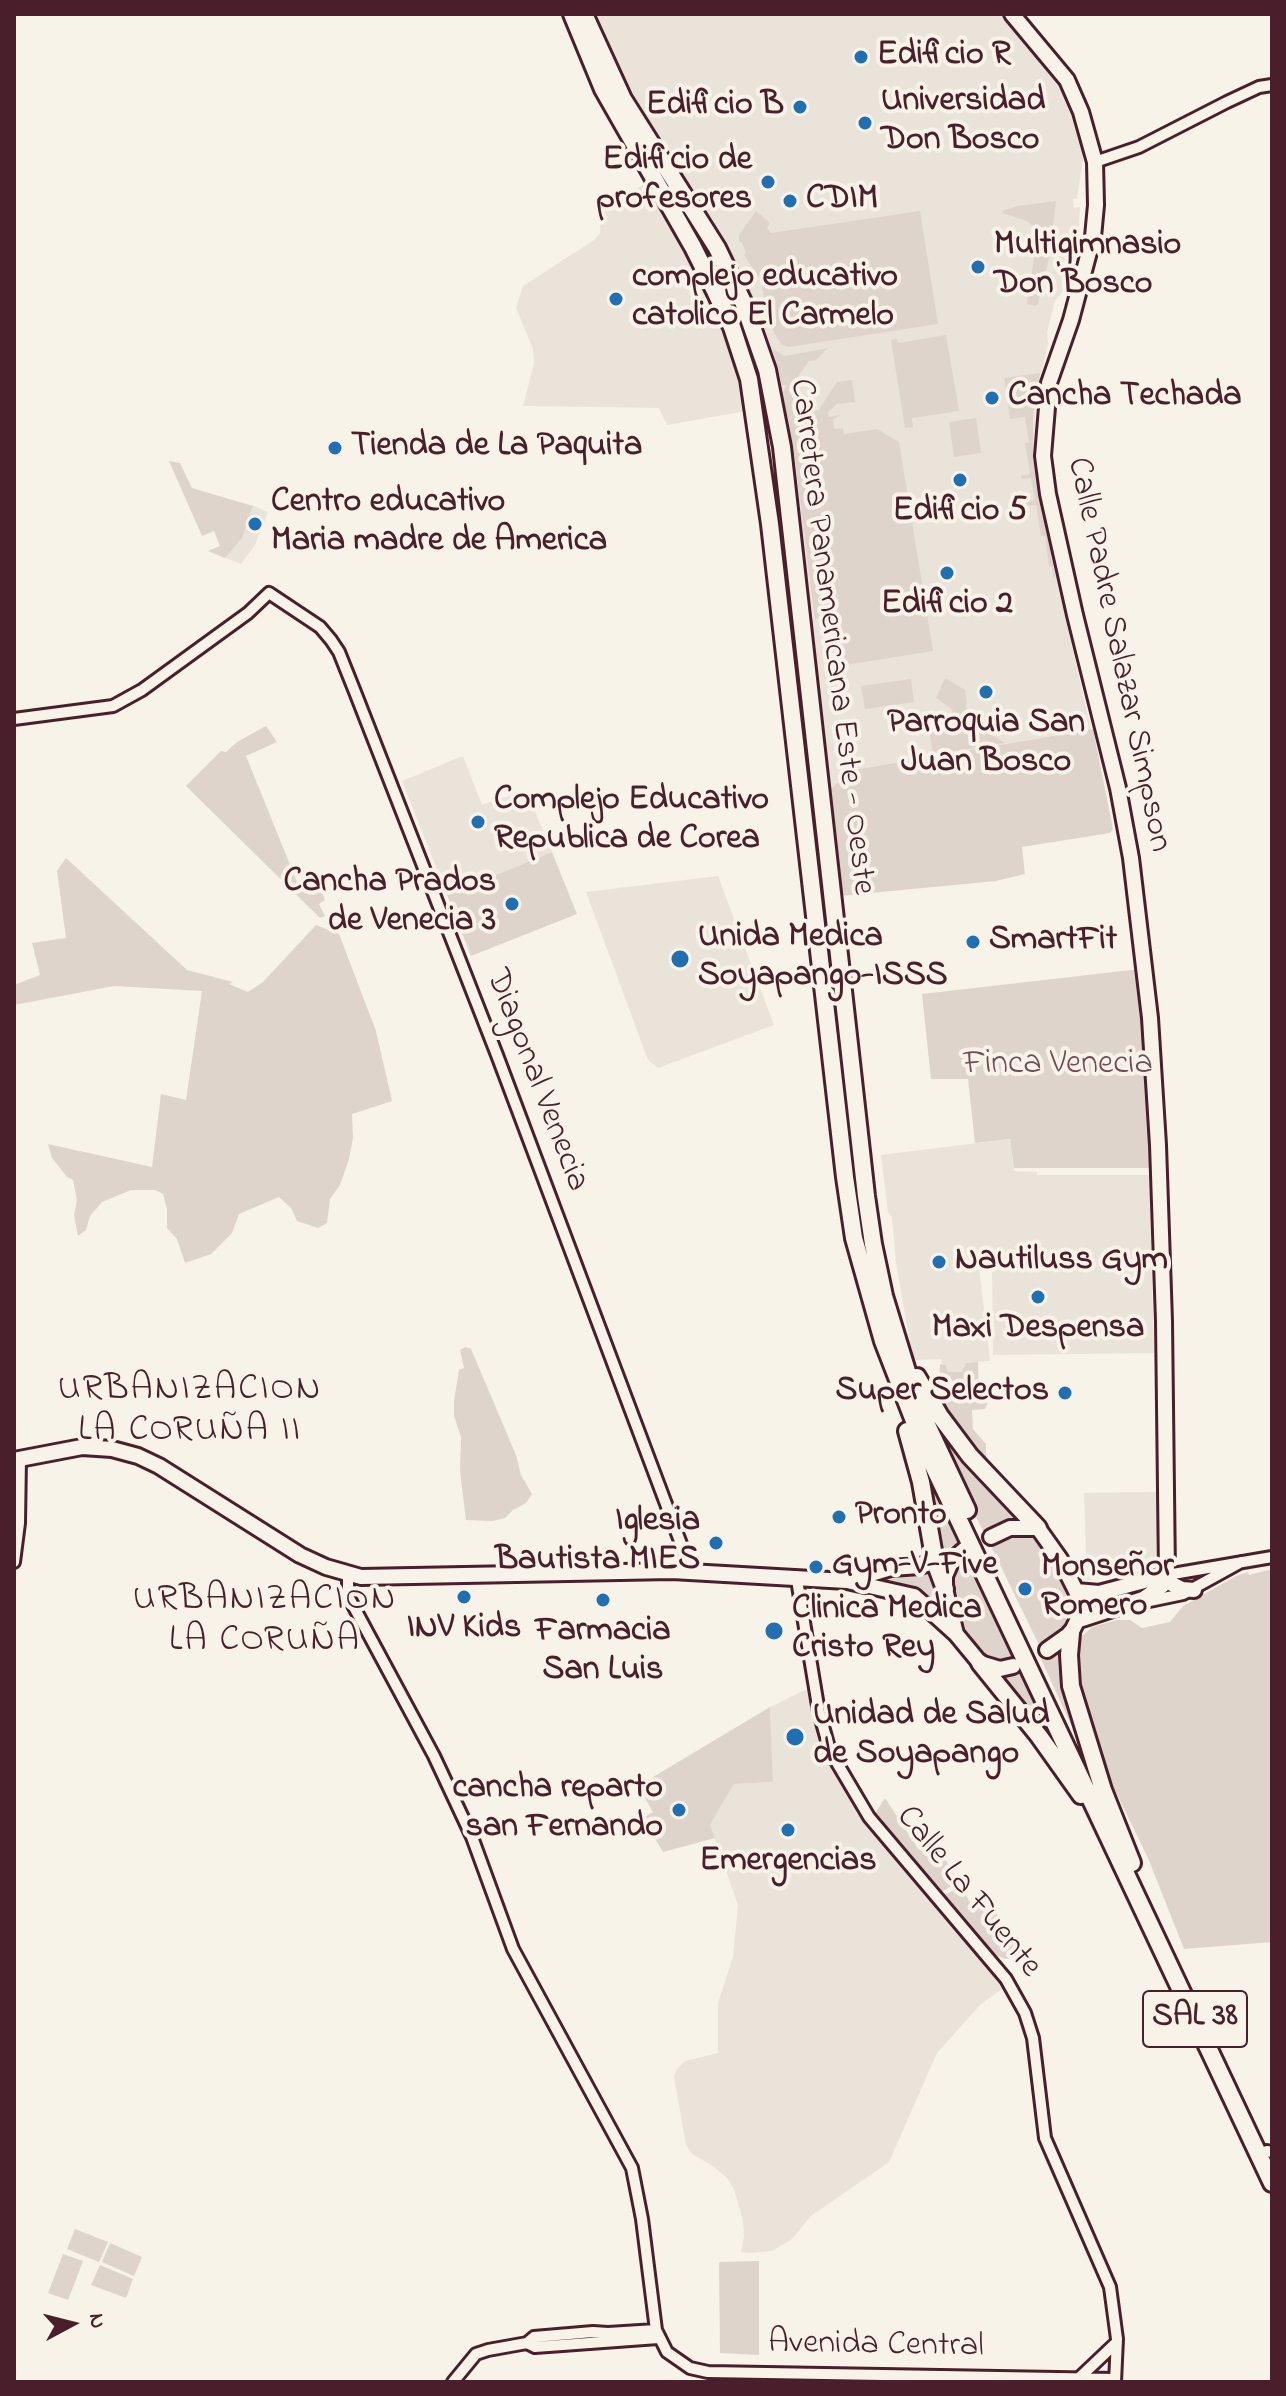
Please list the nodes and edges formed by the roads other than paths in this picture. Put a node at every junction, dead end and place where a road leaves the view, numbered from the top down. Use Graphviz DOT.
graph roads {
  1 [pos="572,14"];
  2 [pos="584,14"];
  3 [pos="1012,14"];
  4 [pos="1272,85"];
  5 [pos="1095,162"];
  6 [pos="790,519"];
  7 [pos="770,524"];
  8 [pos="794,554"];
  9 [pos="773,557"];
  10 [pos="14,719"];
  11 [pos="821,973"];
  12 [pos="845,1006"];
  13 [pos="826,1011"];
  14 [pos="854,1085"];
  15 [pos="854,1238"];
  16 [pos="1161,1243"];
  17 [pos="1154,1275"];
  18 [pos="889,1313"];
  19 [pos="1164,1321"];
  20 [pos="1164,1360"];
  21 [pos="17,1460"];
  22 [pos="1038,1528"];
  23 [pos="991,1537"];
  24 [pos="1272,1557"];
  25 [pos="14,1562"];
  26 [pos="1241,1562"];
  27 [pos="936,1563"];
  28 [pos="692,1573"];
  29 [pos="348,1575"];
  30 [pos="1167,1575"];
  31 [pos="797,1580"];
  32 [pos="847,1581"];
  33 [pos="945,1589"];
  34 [pos="1194,1590"];
  35 [pos="1076,1591"];
  36 [pos="1122,1607"];
  37 [pos="1075,1627"];
  38 [pos="956,1634"];
  39 [pos="1047,1650"];
  40 [pos="980,1663"];
  41 [pos="1013,1666"];
  42 [pos="1119,1856"];
  43 [pos="1138,1880"];
  44 [pos="1270,2155"];
  45 [pos="1272,2183"];
  46 [pos="657,2334"];
  47 [pos="1116,2343"];
  48 [pos="1078,2379"];
  49 [pos="1095,2381"];
  50 [pos="1115,2381"];
  51 [pos="453,2382"];
  1 -- 7 [label="highway, Carretera Panamericana Este - Oeste / SAL 38"];
  2 -- 6 [label="highway, Carretera Panamericana Este - Oeste / SAL 38"];
  3 -- 5 [label="main road, Calle Padre Salazar Simpson"];
  4 -- 5 [label="street"];
  5 -- 16 [label="main road, Calle Padre Salazar Simpson"];
  6 -- 7 [label="highway"];
  6 -- 8 [label="highway, Carretera Panamericana Este - Oeste / SAL 38"];
  7 -- 9 [label="highway, Carretera Panamericana Este - Oeste / SAL 38"];
  8 -- 9 [label="highway"];
  8 -- 12 [label="highway, Carretera Panamericana Este - Oeste / SAL 38"];
  9 -- 11 [label="highway, Carretera Panamericana Este - Oeste / SAL 38"];
  10 -- 28 [label="street, Diagonal Venecia"];
  11 -- 12 [label="highway"];
  11 -- 13 [label="highway, Carretera Panamericana Este - Oeste / SAL 38"];
  12 -- 14 [label="highway, Carretera Panamericana Este - Oeste / SAL 38"];
  13 -- 14 [label="highway"];
  13 -- 15 [label="highway, Carretera Panamericana Este - Oeste / SAL 38"];
  14 -- 18 [label="highway, Carretera Panamericana Este - Oeste / SAL 38"];
  15 -- 27 [label="highway"];
  15 -- 42 [label="highway, Carretera Panamericana Este - Oeste / SAL 38"];
  16 -- 17 [label="main road, Calle Padre Salazar Simpson"];
  16 -- 19 [label="main road, Calle Padre Salazar Simpson"];
  17 -- 19 [label="main road"];
  17 -- 20 [label="main road, Calle Padre Salazar Simpson"];
  18 -- 22 [label="highway"];
  18 -- 43 [label="highway, Carretera Panamericana Este - Oeste / SAL 38"];
  19 -- 20 [label="main road, Calle Padre Salazar Simpson"];
  20 -- 30 [label="main road, Calle Padre Salazar Simpson"];
  21 -- 25 [label="street"];
  21 -- 29 [label="main road"];
  22 -- 23 [label="main road"];
  22 -- 35 [label="main road"];
  24 -- 26 [label="street"];
  26 -- 30 [label="street"];
  26 -- 34 [label="street"];
  27 -- 32 [label="main road"];
  27 -- 33 [label="highway"];
  27 -- 33 [label="main road"];
  28 -- 29 [label="main road"];
  28 -- 31 [label="main road"];
  29 -- 46 [label="street"];
  30 -- 34 [label="main road"];
  30 -- 35 [label="main road"];
  30 -- 36 [label="main road"];
  31 -- 32 [label="main road"];
  31 -- 47 [label="street, Calle La Fuente"];
  32 -- 38 [label="main road"];
  33 -- 38 [label="main road"];
  34 -- 36 [label="street"];
  35 -- 37 [label="main road"];
  36 -- 37 [label="main road"];
  37 -- 39 [label="main road"];
  37 -- 43 [label="highway"];
  38 -- 40 [label="main road"];
  40 -- 41 [label="main road"];
  40 -- 42 [label="highway"];
  42 -- 45 [label="highway, SAL 38"];
  43 -- 44 [label="highway, SAL 38"];
  46 -- 48 [label="street, Avenida Central"];
  46 -- 51 [label="street"];
  47 -- 48 [label="street"];
  47 -- 50 [label="street, Calle La Fuente"];
  48 -- 49 [label="street, Avenida Central"];
  49 -- 50 [label="street, Avenida Central"];
}
